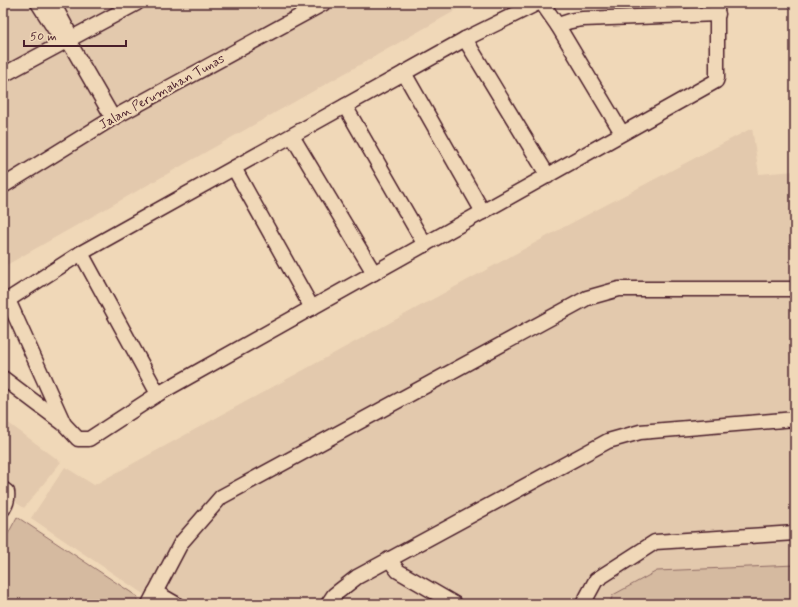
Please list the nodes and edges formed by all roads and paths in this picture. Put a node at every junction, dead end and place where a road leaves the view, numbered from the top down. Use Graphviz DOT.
graph roads {
  1 [pos="38,3"];
  2 [pos="53,3"];
  3 [pos="137,3"];
  4 [pos="324,3"];
  5 [pos="538,3"];
  6 [pos="542,3"];
  7 [pos="717,8"];
  8 [pos="558,26"];
  9 [pos="465,39"];
  10 [pos="68,40"];
  11 [pos="404,73"];
  12 [pos="3,75"];
  13 [pos="346,106"];
  14 [pos="113,118"];
  15 [pos="622,133"];
  16 [pos="292,136"];
  17 [pos="234,168"];
  18 [pos="548,176"];
  19 [pos="3,186"];
  20 [pos="483,212"];
  21 [pos="425,245"];
  22 [pos="81,253"];
  23 [pos="374,274"];
  24 [pos="795,289"];
  25 [pos="5,301"];
  26 [pos="312,308"];
  27 [pos="3,378"];
  28 [pos="158,394"];
  29 [pos="795,419"];
  30 [pos="64,424"];
  31 [pos="3,489"];
  32 [pos="3,509"];
  33 [pos="795,533"];
  34 [pos="389,559"];
  35 [pos="152,598"];
  36 [pos="176,604"];
  37 [pos="328,604"];
  38 [pos="455,604"];
  39 [pos="583,604"];
  1 -- 10 [label="street"];
  2 -- 10 [label="street"];
  3 -- 10 [label="street"];
  4 -- 14 [label="street, Jalan Perumahan Tunas"];
  5 -- 9 [label="street"];
  6 -- 8 [label="street"];
  7 -- 8 [label="street"];
  7 -- 15 [label="street"];
  8 -- 15 [label="street"];
  9 -- 11 [label="street"];
  9 -- 18 [label="street"];
  10 -- 12 [label="street"];
  10 -- 14 [label="street"];
  11 -- 13 [label="street"];
  11 -- 20 [label="street"];
  13 -- 16 [label="street"];
  13 -- 21 [label="street"];
  14 -- 19 [label="street, Jalan Perumahan Tunas"];
  15 -- 18 [label="street"];
  16 -- 17 [label="street"];
  16 -- 23 [label="street"];
  17 -- 22 [label="street"];
  17 -- 26 [label="street"];
  18 -- 20 [label="street"];
  20 -- 21 [label="street"];
  21 -- 23 [label="street"];
  22 -- 25 [label="street"];
  22 -- 28 [label="street"];
  23 -- 26 [label="street"];
  24 -- 35 [label="street"];
  25 -- 30 [label="street"];
  26 -- 28 [label="street"];
  27 -- 30 [label="street"];
  28 -- 30 [label="street"];
  29 -- 34 [label="street"];
  31 -- 32 [label="street"];
  33 -- 39 [label="street"];
  34 -- 37 [label="street"];
  34 -- 38 [label="street"];
  35 -- 36 [label="street"];
}
